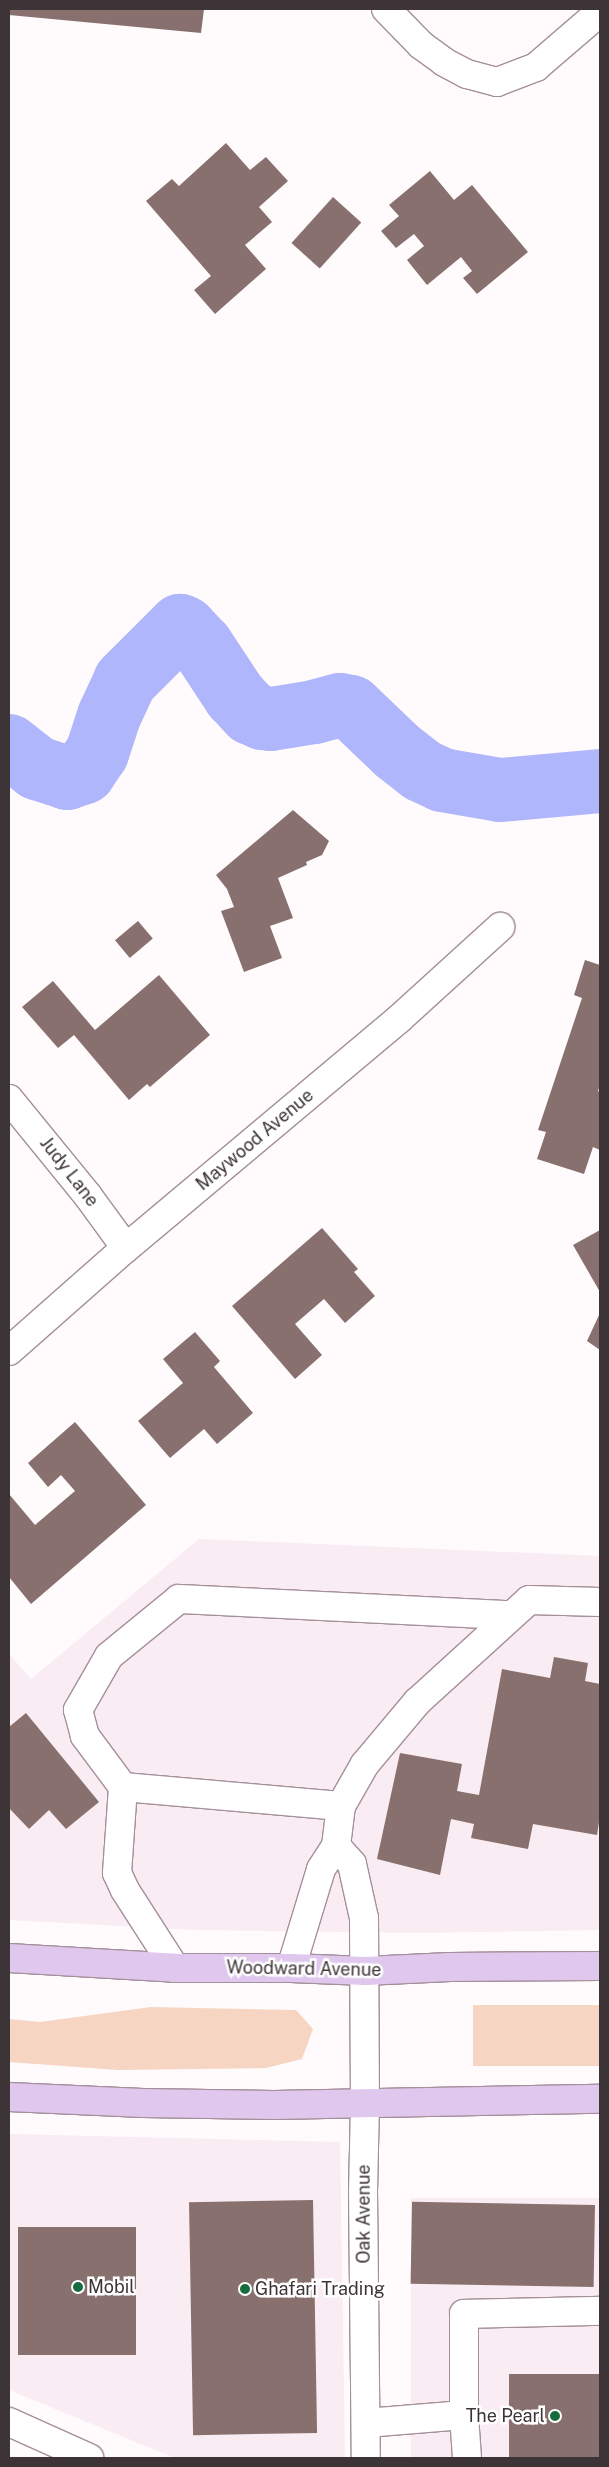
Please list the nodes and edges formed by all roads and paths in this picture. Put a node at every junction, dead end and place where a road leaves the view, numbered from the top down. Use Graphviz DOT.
graph roads {
  1 [pos="386,9"];
  2 [pos="600,12"];
  3 [pos="500,927"];
  4 [pos="9,1099"];
  5 [pos="126,1248"];
  6 [pos="9,1351"];
  7 [pos="600,1602"];
  8 [pos="511,1615"];
  9 [pos="123,1786"];
  10 [pos="341,1806"];
  11 [pos="336,1846"];
  12 [pos="9,1958"];
  13 [pos="600,1966"];
  14 [pos="175,1968"];
  15 [pos="291,1968"];
  16 [pos="365,1971"];
  17 [pos="9,2097"];
  18 [pos="600,2099"];
  19 [pos="366,2104"];
  20 [pos="600,2310"];
  21 [pos="464,2415"];
  22 [pos="9,2422"];
  23 [pos="366,2423"];
  24 [pos="89,2458"];
  25 [pos="366,2458"];
  26 [pos="467,2458"];
  1 -- 2 [label="street"];
  3 -- 5 [label="street, Maywood Avenue"];
  4 -- 5 [label="street, Judy Lane"];
  5 -- 6 [label="street, Maywood Avenue"];
  7 -- 8 [label="street"];
  8 -- 9 [label="street"];
  8 -- 10 [label="street"];
  9 -- 10 [label="street"];
  9 -- 14 [label="street"];
  10 -- 11 [label="street"];
  11 -- 15 [label="street"];
  11 -- 16 [label="street, Oak Avenue"];
  12 -- 14 [label="main road, Woodward Avenue"];
  13 -- 16 [label="main road, Woodward Avenue"];
  14 -- 15 [label="main road, Woodward Avenue"];
  15 -- 16 [label="main road, Woodward Avenue"];
  16 -- 19 [label="street, Oak Avenue"];
  17 -- 19 [label="main road"];
  18 -- 19 [label="main road"];
  19 -- 23 [label="street, Oak Avenue"];
  20 -- 21 [label="street"];
  21 -- 23 [label="street"];
  21 -- 26 [label="street"];
  22 -- 24 [label="street"];
  23 -- 25 [label="street, Oak Avenue"];
}
